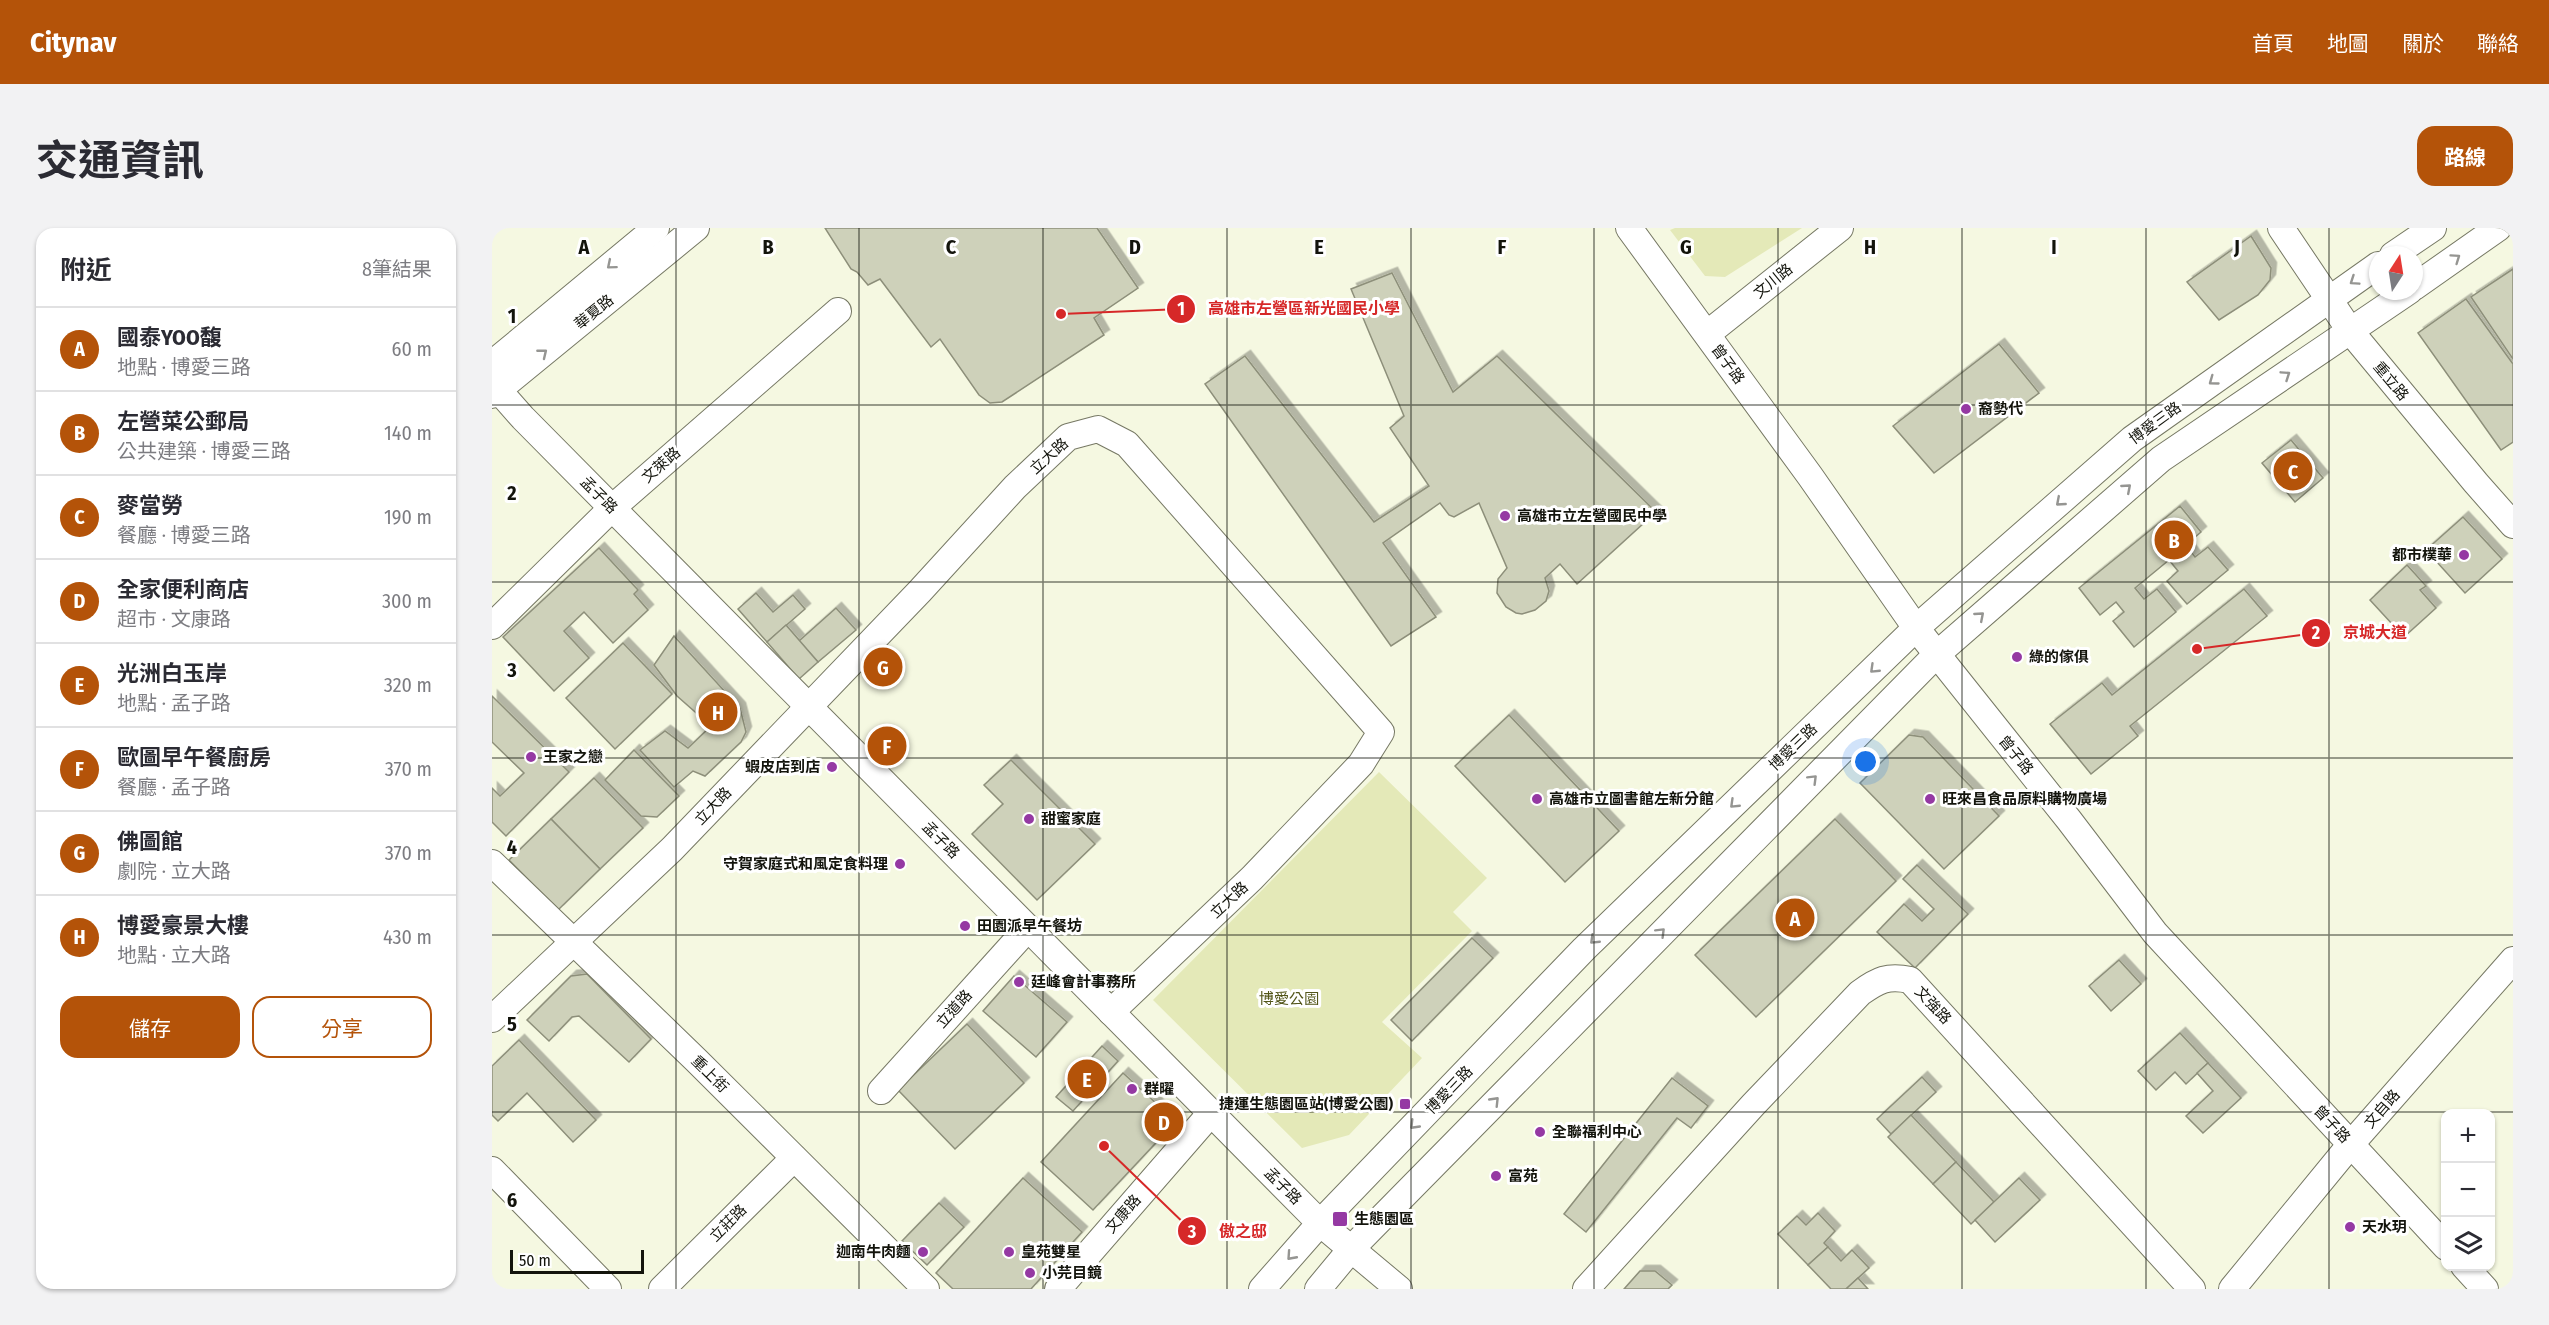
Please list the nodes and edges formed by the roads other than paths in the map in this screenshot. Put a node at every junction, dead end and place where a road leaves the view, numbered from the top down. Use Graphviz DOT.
graph roads {
  1 [pos="656,228"];
  2 [pos="696,228"];
  3 [pos="1629,228"];
  4 [pos="1840,228"];
  5 [pos="2281,228"];
  6 [pos="2433,228"];
  7 [pos="2498,228"];
  8 [pos="2406,246"];
  9 [pos="2369,271"];
  10 [pos="2423,281"];
  11 [pos="2329,298"];
  12 [pos="2396,300"];
  13 [pos="838,311"];
  14 [pos="2350,332"];
  15 [pos="1707,334"];
  16 [pos="492,364"];
  17 [pos="494,389"];
  18 [pos="612,508"];
  19 [pos="2513,525"];
  20 [pos="492,626"];
  21 [pos="1916,628"];
  22 [pos="1936,655"];
  23 [pos="810,708"];
  24 [pos="492,863"];
  25 [pos="1028,928"];
  26 [pos="572,941"];
  27 [pos="2513,960"];
  28 [pos="1111,1012"];
  29 [pos="492,1018"];
  30 [pos="881,1091"];
  31 [pos="1211,1113"];
  32 [pos="2351,1144"];
  33 [pos="794,1158"];
  34 [pos="492,1170"];
  35 [pos="1320,1223"];
  36 [pos="2441,1243"];
  37 [pos="1352,1248"];
  38 [pos="2469,1271"];
  39 [pos="608,1289"];
  40 [pos="662,1289"];
  41 [pos="926,1289"];
  42 [pos="1058,1289"];
  43 [pos="1262,1289"];
  44 [pos="1318,1289"];
  45 [pos="1399,1289"];
  46 [pos="1586,1289"];
  47 [pos="2192,1289"];
  48 [pos="2232,1289"];
  49 [pos="2485,1289"];
  1 -- 16 [label="street, 華夏路, one-way"];
  17 -- 2 [label="street, 華夏路, one-way"];
  3 -- 15 [label="street, 曾子路"];
  4 -- 15 [label="street, 文川路"];
  5 -- 11 [label="street, 重立路"];
  6 -- 8 [label="street"];
  10 -- 7 [label="street, one-way"];
  9 -- 11 [label="street, 博愛三路, one-way"];
  11 -- 14 [label="street, 重立路"];
  11 -- 21 [label="street, 博愛三路, one-way"];
  12 -- 14 [label="street"];
  13 -- 18 [label="street, 文萊路"];
  14 -- 19 [label="street, 重立路"];
  22 -- 14 [label="street, one-way"];
  15 -- 21 [label="street, 曾子路"];
  17 -- 18 [label="street, 孟子路"];
  18 -- 20 [label="street, 文萊路"];
  18 -- 23 [label="street, 孟子路"];
  21 -- 22 [label="street, 曾子路"];
  21 -- 35 [label="street, 博愛三路, one-way"];
  22 -- 32 [label="street, 曾子路"];
  37 -- 22 [label="street, one-way"];
  23 -- 25 [label="street, 孟子路"];
  23 -- 26 [label="street, 立大路"];
  23 -- 28 [label="street, 立大路"];
  24 -- 26 [label="street, 重上街"];
  25 -- 28 [label="street, 孟子路"];
  25 -- 30 [label="street, 立道路"];
  26 -- 29 [label="street, 立大路"];
  26 -- 33 [label="street, 重上街"];
  27 -- 32 [label="street, 文自路"];
  28 -- 31 [label="street, 孟子路"];
  31 -- 35 [label="street, 孟子路"];
  31 -- 42 [label="street, 文康路"];
  32 -- 36 [label="street, 曾子路"];
  32 -- 48 [label="street, 文自路"];
  33 -- 40 [label="street, 立莊路"];
  33 -- 41 [label="street, 重上街"];
  34 -- 39 [label="street"];
  35 -- 37 [label="street, 孟子路"];
  35 -- 43 [label="street, 博愛三路, one-way"];
  37 -- 44 [label="street"];
  37 -- 45 [label="street, 孟子路"];
  38 -- 49 [label="street"];
  46 -- 47 [label="street, 文強路"];
}
